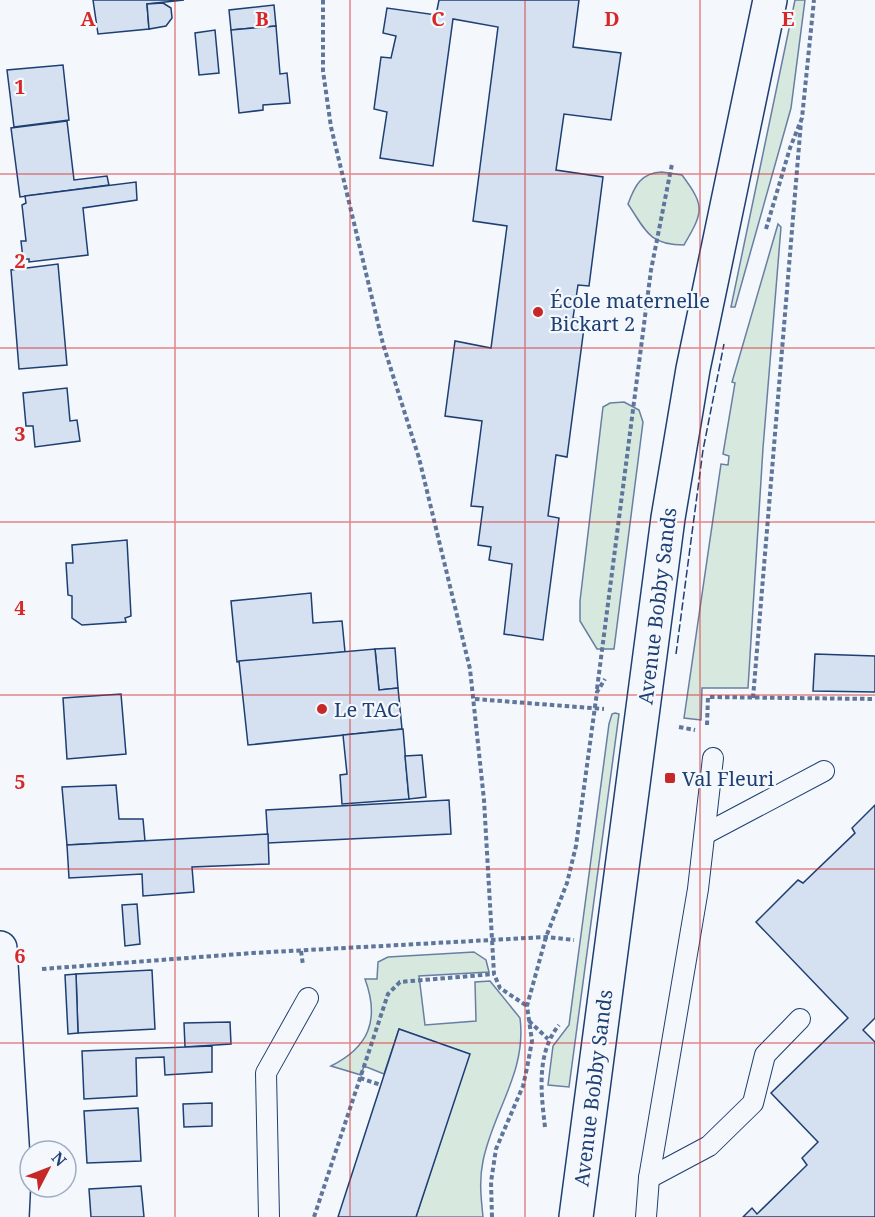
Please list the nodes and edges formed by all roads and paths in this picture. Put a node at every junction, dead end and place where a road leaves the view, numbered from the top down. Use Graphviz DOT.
graph roads {
  1 [pos="323,0"];
  2 [pos="770,0"];
  3 [pos="802,118"];
  4 [pos="672,164"];
  5 [pos="597,692"];
  6 [pos="753,698"];
  7 [pos="475,699"];
  8 [pos="875,699"];
  9 [pos="608,710"];
  10 [pos="707,720"];
  11 [pos="714,758"];
  12 [pos="824,771"];
  13 [pos="705,834"];
  14 [pos="546,937"];
  15 [pos="491,940"];
  16 [pos="575,940"];
  17 [pos="1,961"];
  18 [pos="494,974"];
  19 [pos="308,998"];
  20 [pos="527,1006"];
  21 [pos="800,1019"];
  22 [pos="529,1020"];
  23 [pos="548,1039"];
  24 [pos="360,1078"];
  25 [pos="381,1085"];
  26 [pos="649,1178"];
  27 [pos="12,1217"];
  28 [pos="269,1217"];
  29 [pos="314,1217"];
  30 [pos="492,1217"];
  31 [pos="576,1217"];
  32 [pos="646,1217"];
  1 -- 7 [label="path"];
  2 -- 31 [label="main road, Avenue Bobby Sands"];
  3 -- 6 [label="path"];
  4 -- 5 [label="path"];
  6 -- 8 [label="path"];
  6 -- 10 [label="path"];
  7 -- 9 [label="path"];
  7 -- 15 [label="path"];
  11 -- 13 [label="lane"];
  12 -- 13 [label="lane"];
  13 -- 26 [label="lane"];
  14 -- 15 [label="path"];
  14 -- 16 [label="path"];
  14 -- 20 [label="path"];
  15 -- 17 [label="path"];
  15 -- 18 [label="path"];
  17 -- 27 [label="main road"];
  18 -- 20 [label="path"];
  18 -- 24 [label="path"];
  19 -- 28 [label="lane"];
  20 -- 22 [label="path"];
  21 -- 26 [label="lane"];
  22 -- 23 [label="path"];
  22 -- 30 [label="path"];
  24 -- 25 [label="path"];
  24 -- 29 [label="path"];
  26 -- 32 [label="lane"];
}
